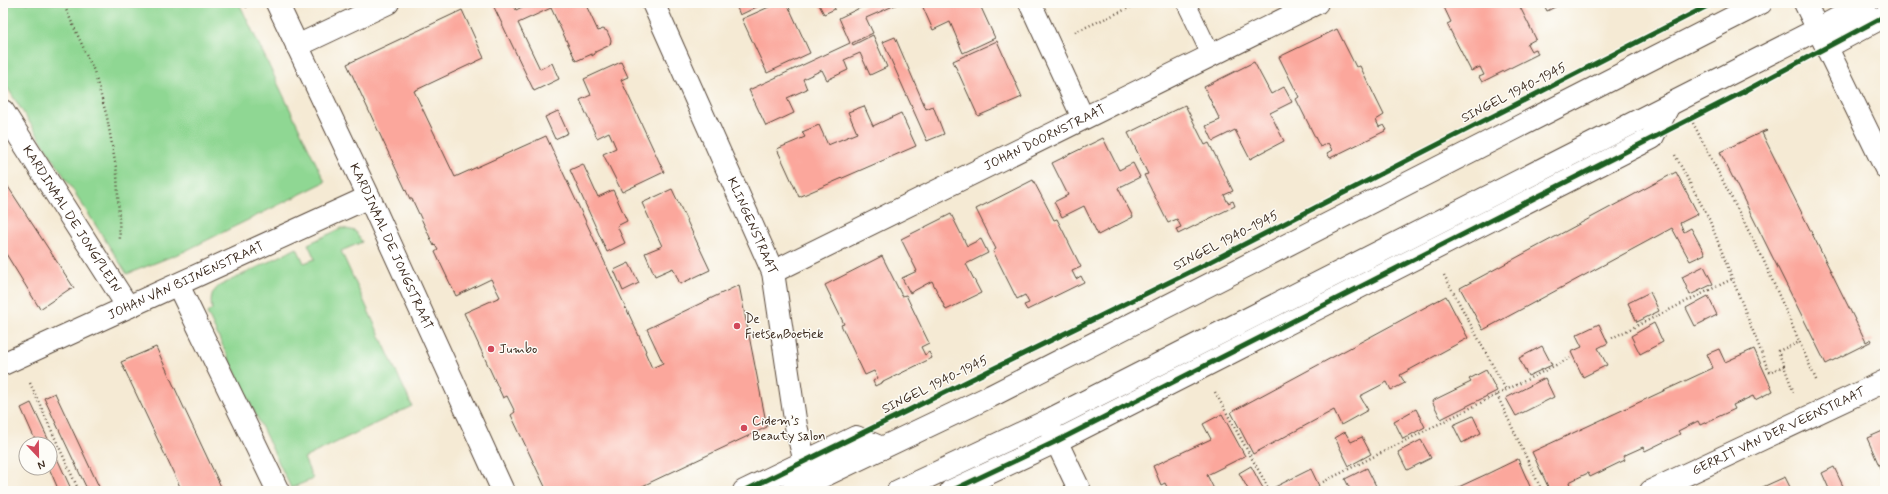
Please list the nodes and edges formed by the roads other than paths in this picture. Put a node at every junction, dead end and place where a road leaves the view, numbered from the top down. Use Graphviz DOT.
graph roads {
  1 [pos="277,3"];
  2 [pos="388,3"];
  3 [pos="653,3"];
  4 [pos="1030,3"];
  5 [pos="1186,3"];
  6 [pos="1316,3"];
  7 [pos="1762,3"];
  8 [pos="1805,3"];
  9 [pos="1866,3"];
  10 [pos="1885,16"];
  11 [pos="1822,38"];
  12 [pos="297,46"];
  13 [pos="1211,55"];
  14 [pos="1669,105"];
  15 [pos="3,111"];
  16 [pos="1083,118"];
  17 [pos="1885,167"];
  18 [pos="369,197"];
  19 [pos="773,272"];
  20 [pos="178,285"];
  21 [pos="128,308"];
  22 [pos="11,361"];
  23 [pos="1885,381"];
  24 [pos="1047,421"];
  25 [pos="1057,441"];
  26 [pos="882,448"];
  27 [pos="805,462"];
  28 [pos="1679,485"];
  29 [pos="278,491"];
  30 [pos="503,491"];
  31 [pos="744,491"];
  32 [pos="792,491"];
  33 [pos="898,491"];
  34 [pos="950,491"];
  35 [pos="1080,491"];
  36 [pos="1651,491"];
  1 -- 12 [label="street, KARDINAAL DE JONGSTRAAT"];
  2 -- 12 [label="street"];
  3 -- 19 [label="street, KLINGENSTRAAT"];
  4 -- 16 [label="street"];
  5 -- 13 [label="lane"];
  6 -- 13 [label="street, JOHAN DOORNSTRAAT"];
  7 -- 26 [label="street"];
  8 -- 11 [label="street"];
  9 -- 11 [label="street"];
  10 -- 11 [label="street"];
  11 -- 14 [label="street"];
  11 -- 17 [label="street"];
  12 -- 18 [label="street, KARDINAAL DE JONGSTRAAT"];
  13 -- 16 [label="street, JOHAN DOORNSTRAAT"];
  14 -- 24 [label="street"];
  14 -- 25 [label="street"];
  15 -- 21 [label="street, KARDINAAL DE JONGPLEIN"];
  16 -- 19 [label="street, JOHAN DOORNSTRAAT"];
  18 -- 20 [label="street, JOHAN VAN BIJNENSTRAAT"];
  18 -- 30 [label="street, KARDINAAL DE JONGSTRAAT"];
  19 -- 27 [label="street, KLINGENSTRAAT"];
  20 -- 21 [label="street, JOHAN VAN BIJNENSTRAAT"];
  20 -- 29 [label="street"];
  21 -- 22 [label="street, JOHAN VAN BIJNENSTRAAT"];
  23 -- 28 [label="street, GERRIT VAN DER VEENSTRAAT"];
  24 -- 25 [label="street"];
  24 -- 33 [label="street"];
  25 -- 34 [label="street"];
  25 -- 35 [label="street"];
  26 -- 27 [label="street"];
  26 -- 32 [label="street"];
  27 -- 31 [label="street"];
  28 -- 36 [label="street, GERRIT VAN DER VEENSTRAAT"];
}
